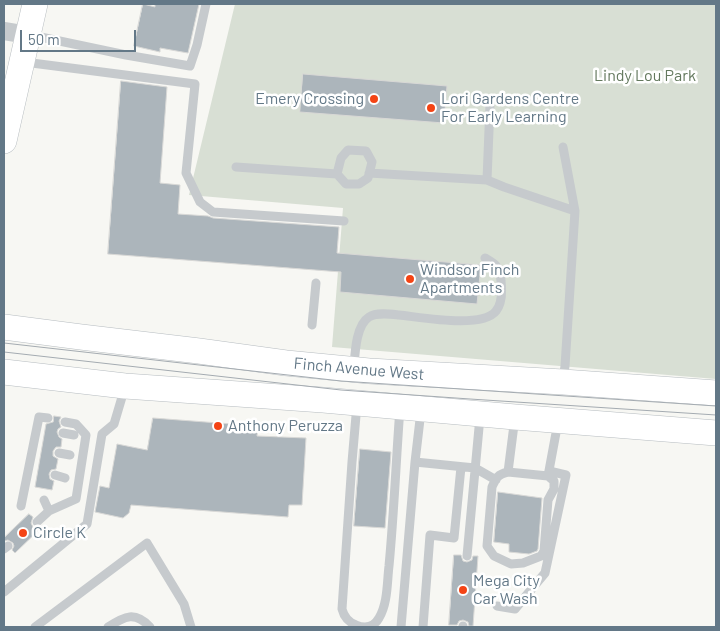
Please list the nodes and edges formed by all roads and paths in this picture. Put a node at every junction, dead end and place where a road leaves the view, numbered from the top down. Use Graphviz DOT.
graph roads {
  1 [pos="35,4"];
  2 [pos="206,4"];
  3 [pos="16,33"];
  4 [pos="22,62"];
  5 [pos="490,105"];
  6 [pos="4,141"];
  7 [pos="563,147"];
  8 [pos="236,167"];
  9 [pos="369,173"];
  10 [pos="337,174"];
  11 [pos="487,180"];
  12 [pos="576,212"];
  13 [pos="344,221"];
  14 [pos="485,258"];
  15 [pos="316,283"];
  16 [pos="312,325"];
  17 [pos="4,326"];
  18 [pos="353,370"];
  19 [pos="4,372"];
  20 [pos="563,382"];
  21 [pos="125,386"];
  22 [pos="716,393"];
  23 [pos="357,403"];
  24 [pos="411,408"];
  25 [pos="480,414"];
  26 [pos="515,417"];
  27 [pos="48,418"];
  28 [pos="558,421"];
  29 [pos="66,422"];
  30 [pos="63,433"];
  31 [pos="716,433"];
  32 [pos="74,435"];
  33 [pos="59,453"];
  34 [pos="70,455"];
  35 [pos="415,462"];
  36 [pos="461,467"];
  37 [pos="475,468"];
  38 [pos="508,472"];
  39 [pos="549,473"];
  40 [pos="55,476"];
  41 [pos="66,478"];
  42 [pos="496,480"];
  43 [pos="44,500"];
  44 [pos="21,506"];
  45 [pos="49,511"];
  46 [pos="37,522"];
  47 [pos="467,556"];
  48 [pos="4,592"];
  49 [pos="497,606"];
  50 [pos="35,627"];
  51 [pos="108,627"];
  52 [pos="150,627"];
  53 [pos="190,627"];
  54 [pos="401,627"];
  55 [pos="423,627"];
  1 -- 3 [label="main road"];
  2 -- 3 [label="lane"];
  3 -- 4 [label="main road"];
  4 -- 6 [label="main road"];
  4 -- 13 [label="lane"];
  5 -- 11 [label="lane"];
  7 -- 12 [label="lane"];
  8 -- 10 [label="lane"];
  9 -- 10 [label="lane"];
  9 -- 10 [label="lane"];
  9 -- 11 [label="lane"];
  11 -- 12 [label="lane"];
  12 -- 20 [label="lane"];
  14 -- 18 [label="lane"];
  15 -- 16 [label="lane"];
  17 -- 18 [label="main road, Finch Avenue West"];
  18 -- 20 [label="main road, Finch Avenue West"];
  19 -- 21 [label="main road"];
  20 -- 22 [label="main road, Finch Avenue West"];
  21 -- 23 [label="main road"];
  21 -- 48 [label="lane"];
  23 -- 24 [label="main road"];
  23 -- 24 [label="lane"];
  24 -- 25 [label="main road"];
  24 -- 35 [label="lane"];
  25 -- 26 [label="main road"];
  25 -- 37 [label="lane"];
  26 -- 28 [label="main road"];
  26 -- 38 [label="lane"];
  27 -- 44 [label="lane"];
  28 -- 31 [label="main road"];
  28 -- 39 [label="lane"];
  29 -- 45 [label="lane"];
  30 -- 32 [label="lane"];
  33 -- 34 [label="lane"];
  35 -- 36 [label="lane"];
  35 -- 54 [label="lane"];
  36 -- 37 [label="lane"];
  36 -- 55 [label="lane"];
  37 -- 42 [label="lane"];
  37 -- 47 [label="lane"];
  38 -- 39 [label="lane"];
  38 -- 42 [label="lane"];
  39 -- 42 [label="lane"];
  39 -- 49 [label="lane"];
  40 -- 41 [label="lane"];
  43 -- 45 [label="lane"];
  45 -- 46 [label="lane"];
  50 -- 53 [label="lane"];
  51 -- 52 [label="lane"];
}
